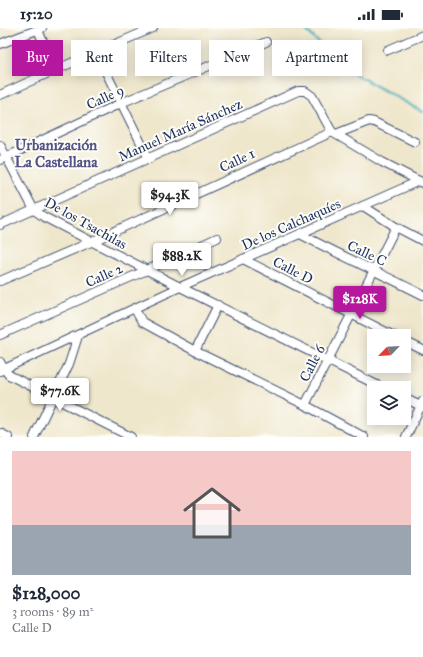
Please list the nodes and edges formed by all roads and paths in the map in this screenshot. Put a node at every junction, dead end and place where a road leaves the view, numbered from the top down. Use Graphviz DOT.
graph roads {
  1 [pos="152,28"];
  2 [pos="35,29"];
  3 [pos="423,35"];
  4 [pos="41,40"];
  5 [pos="124,40"];
  6 [pos="266,42"];
  7 [pos="0,44"];
  8 [pos="388,50"];
  9 [pos="43,76"];
  10 [pos="108,76"];
  11 [pos="0,96"];
  12 [pos="121,103"];
  13 [pos="334,133"];
  14 [pos="415,142"];
  15 [pos="0,145"];
  16 [pos="3,159"];
  17 [pos="149,159"];
  18 [pos="421,182"];
  19 [pos="363,206"];
  20 [pos="34,210"];
  21 [pos="0,225"];
  22 [pos="396,227"];
  23 [pos="300,234"];
  24 [pos="217,238"];
  25 [pos="423,241"];
  26 [pos="91,242"];
  27 [pos="244,259"];
  28 [pos="147,270"];
  29 [pos="374,270"];
  30 [pos="0,281"];
  31 [pos="180,288"];
  32 [pos="423,295"];
  33 [pos="218,306"];
  34 [pos="135,309"];
  35 [pos="351,315"];
  36 [pos="380,329"];
  37 [pos="0,335"];
  38 [pos="78,336"];
  39 [pos="411,344"];
  40 [pos="423,350"];
  41 [pos="195,351"];
  42 [pos="328,361"];
  43 [pos="1,367"];
  44 [pos="369,381"];
  45 [pos="54,397"];
  46 [pos="411,401"];
  47 [pos="305,405"];
  48 [pos="422,405"];
  49 [pos="0,433"];
  50 [pos="8,437"];
  51 [pos="34,437"];
  52 [pos="131,437"];
  53 [pos="364,437"];
  54 [pos="406,437"];
  1 -- 5 [label="street"];
  2 -- 4 [label="street"];
  2 -- 7 [label="street"];
  3 -- 8 [label="street"];
  6 -- 12 [label="street, Calle 9"];
  9 -- 11 [label="street"];
  10 -- 12 [label="street"];
  12 -- 16 [label="street, Calle 9"];
  12 -- 17 [label="street"];
  13 -- 14 [label="street, Calle 1"];
  13 -- 17 [label="street, Manuel María Sánchez"];
  13 -- 18 [label="street"];
  13 -- 26 [label="street, Calle 1"];
  15 -- 16 [label="street, De los Tsachilas"];
  16 -- 20 [label="street, De los Tsachilas"];
  17 -- 20 [label="street, Manuel María Sánchez"];
  18 -- 19 [label="street, De los Calchaquíes"];
  19 -- 22 [label="street"];
  19 -- 23 [label="street, De los Calchaquíes"];
  20 -- 21 [label="street, Manuel María Sánchez"];
  20 -- 26 [label="street, De los Tsachilas"];
  22 -- 25 [label="street"];
  22 -- 29 [label="street, Calle 6"];
  23 -- 27 [label="street, De los Calchaquíes"];
  23 -- 29 [label="street, Calle C"];
  24 -- 28 [label="street, Calle 2"];
  26 -- 28 [label="street, De los Tsachilas"];
  26 -- 30 [label="street, Calle 1"];
  27 -- 31 [label="street, De los Calchaquíes"];
  27 -- 35 [label="street, Calle D"];
  28 -- 31 [label="street, De los Tsachilas"];
  28 -- 37 [label="street, Calle 2"];
  29 -- 32 [label="street, Calle C"];
  29 -- 35 [label="street, Calle 6"];
  31 -- 33 [label="street, De los Tsachilas"];
  31 -- 34 [label="street, De los Calchaquíes"];
  33 -- 41 [label="street"];
  33 -- 42 [label="street, De los Tsachilas"];
  34 -- 38 [label="street, De los Calchaquíes"];
  34 -- 41 [label="street"];
  35 -- 36 [label="street, Calle D"];
  35 -- 42 [label="street, Calle 6"];
  38 -- 43 [label="street, De los Calchaquíes"];
  38 -- 45 [label="street"];
  39 -- 40 [label="street"];
  41 -- 47 [label="street"];
  42 -- 44 [label="street, De los Tsachilas"];
  42 -- 47 [label="street, Calle 6"];
  43 -- 45 [label="street"];
  45 -- 51 [label="street"];
  45 -- 52 [label="street"];
  46 -- 48 [label="street"];
  47 -- 53 [label="street"];
  48 -- 54 [label="street"];
  49 -- 50 [label="street"];
}
